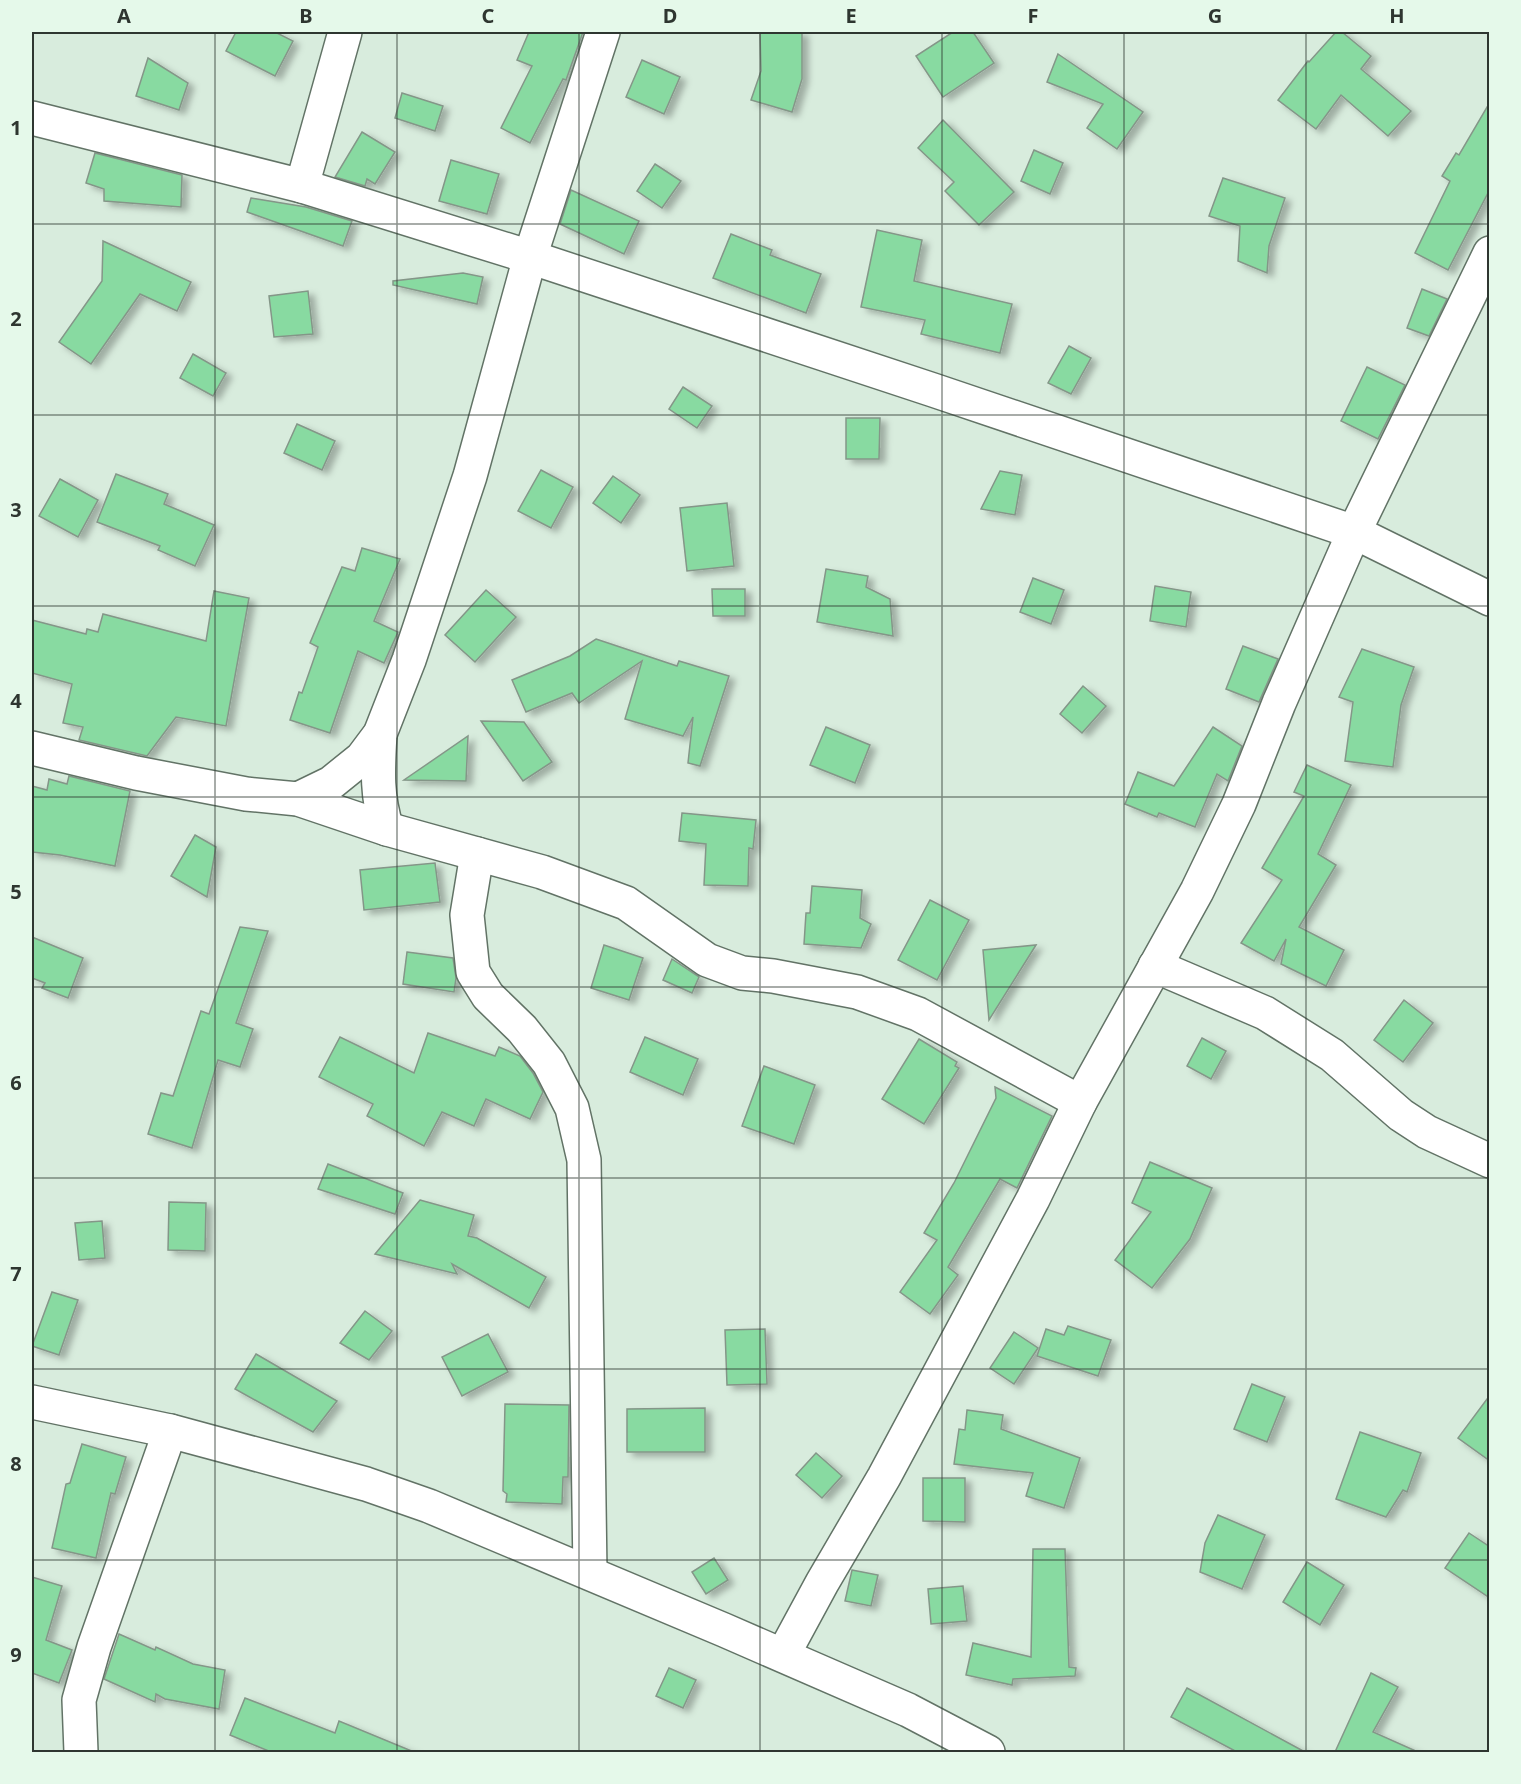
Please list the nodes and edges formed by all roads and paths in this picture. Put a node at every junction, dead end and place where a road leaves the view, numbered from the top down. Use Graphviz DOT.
graph roads {
  1 [pos="345,32"];
  2 [pos="603,32"];
  3 [pos="32,118"];
  4 [pos="302,186"];
  5 [pos="1490,253"];
  6 [pos="530,257"];
  7 [pos="1354,532"];
  8 [pos="1490,599"];
  9 [pos="380,734"];
  10 [pos="32,748"];
  11 [pos="298,799"];
  12 [pos="387,829"];
  13 [pos="477,854"];
  14 [pos="1155,966"];
  15 [pos="1080,1102"];
  16 [pos="1490,1161"];
  17 [pos="32,1402"];
  18 [pos="170,1431"];
  19 [pos="590,1573"];
  20 [pos="783,1655"];
  21 [pos="81,1752"];
  22 [pos="988,1752"];
  1 -- 4 [label="street"];
  2 -- 6 [label="street"];
  3 -- 4 [label="street"];
  4 -- 6 [label="street"];
  5 -- 7 [label="street"];
  6 -- 7 [label="street"];
  6 -- 9 [label="street"];
  7 -- 8 [label="street"];
  7 -- 14 [label="street"];
  9 -- 11 [label="street"];
  9 -- 12 [label="street"];
  10 -- 11 [label="street"];
  11 -- 12 [label="street"];
  12 -- 13 [label="street"];
  13 -- 15 [label="street"];
  13 -- 19 [label="street"];
  14 -- 15 [label="street"];
  14 -- 16 [label="street"];
  15 -- 20 [label="street"];
  17 -- 18 [label="street"];
  18 -- 19 [label="street"];
  18 -- 21 [label="street"];
  19 -- 20 [label="street"];
  20 -- 22 [label="street"];
}
